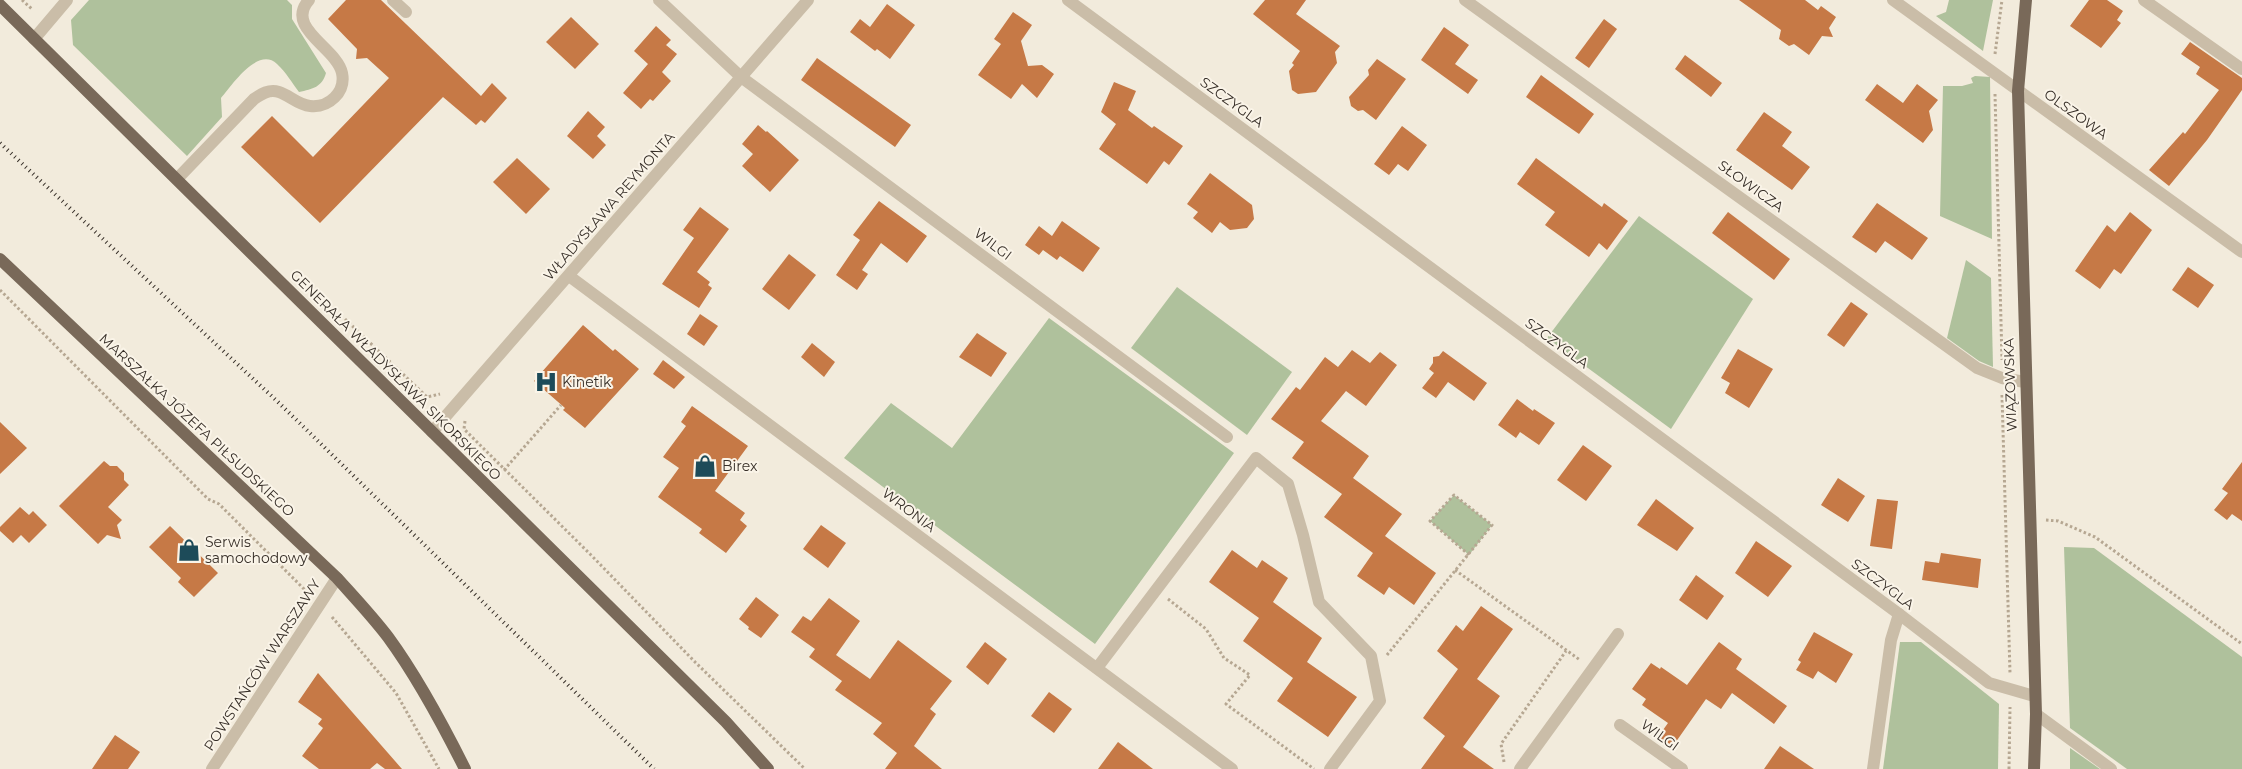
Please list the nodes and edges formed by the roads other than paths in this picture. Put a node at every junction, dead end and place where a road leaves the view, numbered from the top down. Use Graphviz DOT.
graph roads {
  1 [pos="67,0"];
  2 [pos="309,0"];
  3 [pos="393,0"];
  4 [pos="659,0"];
  5 [pos="808,0"];
  6 [pos="1068,0"];
  7 [pos="1465,0"];
  8 [pos="1892,0"];
  9 [pos="2026,0"];
  10 [pos="2144,0"];
  11 [pos="0,5"];
  12 [pos="406,12"];
  13 [pos="34,38"];
  14 [pos="2242,69"];
  15 [pos="741,77"];
  16 [pos="2018,91"];
  17 [pos="176,179"];
  18 [pos="2242,252"];
  19 [pos="2,265"];
  20 [pos="569,276"];
  21 [pos="2025,382"];
  22 [pos="432,432"];
  23 [pos="1227,437"];
  24 [pos="337,578"];
  25 [pos="1899,614"];
  26 [pos="1618,634"];
  27 [pos="1097,668"];
  28 [pos="2034,696"];
  29 [pos="2036,714"];
  30 [pos="1620,725"];
  31 [pos="212,769"];
  32 [pos="465,769"];
  33 [pos="768,769"];
  34 [pos="1232,769"];
  35 [pos="1330,769"];
  36 [pos="1520,769"];
  37 [pos="1682,769"];
  38 [pos="1873,769"];
  39 [pos="2034,769"];
  40 [pos="2111,769"];
  1 -- 13 [label="street"];
  2 -- 17 [label="street"];
  3 -- 12 [label="street"];
  4 -- 15 [label="street, WILGI"];
  5 -- 15 [label="street, WŁADYSŁAWA REYMONTA"];
  6 -- 25 [label="street, SZCZYGLA"];
  7 -- 21 [label="street, SŁOWICZA"];
  8 -- 16 [label="street, OLSZOWA"];
  9 -- 16 [label="main road, WIĄZOWSKA"];
  10 -- 14 [label="street"];
  11 -- 13 [label="main road, GENERAŁA WŁADYSŁAWA SIKORSKIEGO"];
  13 -- 17 [label="main road, GENERAŁA WŁADYSŁAWA SIKORSKIEGO"];
  15 -- 20 [label="street, WŁADYSŁAWA REYMONTA"];
  15 -- 23 [label="street, WILGI"];
  16 -- 18 [label="street, OLSZOWA"];
  16 -- 21 [label="main road, WIĄZOWSKA"];
  17 -- 22 [label="main road, GENERAŁA WŁADYSŁAWA SIKORSKIEGO"];
  19 -- 24 [label="main road, MARSZAŁKA JÓZEFA PIŁSUDSKIEGO"];
  20 -- 22 [label="street, WŁADYSŁAWA REYMONTA"];
  20 -- 27 [label="street, WRONIA"];
  21 -- 28 [label="main road, WIĄZOWSKA"];
  22 -- 33 [label="main road, GENERAŁA WŁADYSŁAWA SIKORSKIEGO"];
  24 -- 31 [label="street, POWSTAŃCÓW WARSZAWY"];
  24 -- 32 [label="main road, MARSZAŁKA JÓZEFA PIŁSUDSKIEGO"];
  25 -- 28 [label="street, SZCZYGLA"];
  25 -- 38 [label="street"];
  26 -- 36 [label="street"];
  27 -- 34 [label="street, WRONIA"];
  27 -- 35 [label="street"];
  28 -- 29 [label="main road, WIĄZOWSKA"];
  29 -- 39 [label="main road, WIĄZOWSKA"];
  29 -- 40 [label="street"];
  30 -- 37 [label="street, WILGI"];
}
